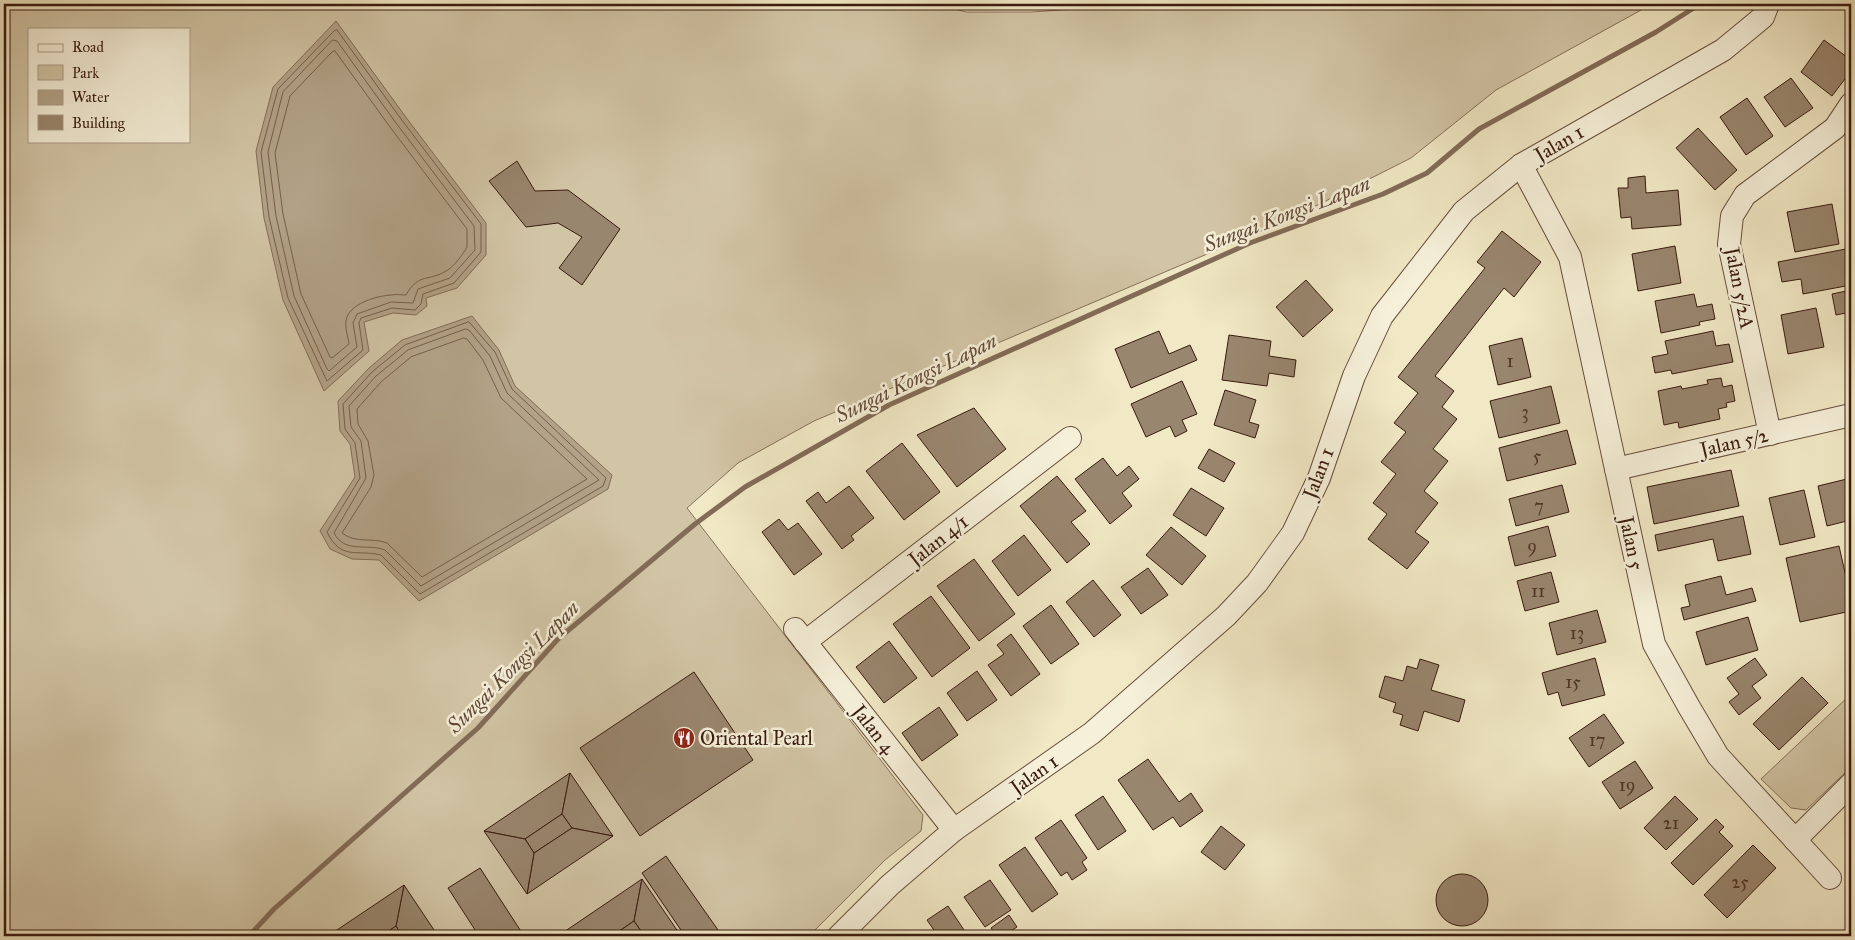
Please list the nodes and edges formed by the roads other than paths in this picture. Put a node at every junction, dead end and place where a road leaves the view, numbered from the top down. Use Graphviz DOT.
graph roads {
  1 [pos="1768,4"];
  2 [pos="1851,104"];
  3 [pos="1521,165"];
  4 [pos="1851,415"];
  5 [pos="1770,434"];
  6 [pos="1070,438"];
  7 [pos="1616,469"];
  8 [pos="800,635"];
  9 [pos="1851,784"];
  10 [pos="954,830"];
  11 [pos="1795,840"];
  12 [pos="1830,878"];
  13 [pos="839,936"];
  1 -- 3 [label="street, Jalan 1"];
  2 -- 5 [label="street, Jalan 5/2A"];
  3 -- 7 [label="street, Jalan 5"];
  3 -- 10 [label="street, Jalan 1"];
  4 -- 5 [label="street, Jalan 5/2"];
  5 -- 7 [label="street, Jalan 5/2"];
  6 -- 8 [label="street, Jalan 4/1"];
  7 -- 11 [label="street, Jalan 5"];
  8 -- 10 [label="street, Jalan 4"];
  9 -- 11 [label="street"];
  10 -- 13 [label="street, Jalan 1"];
  11 -- 12 [label="street, Jalan 5"];
}
